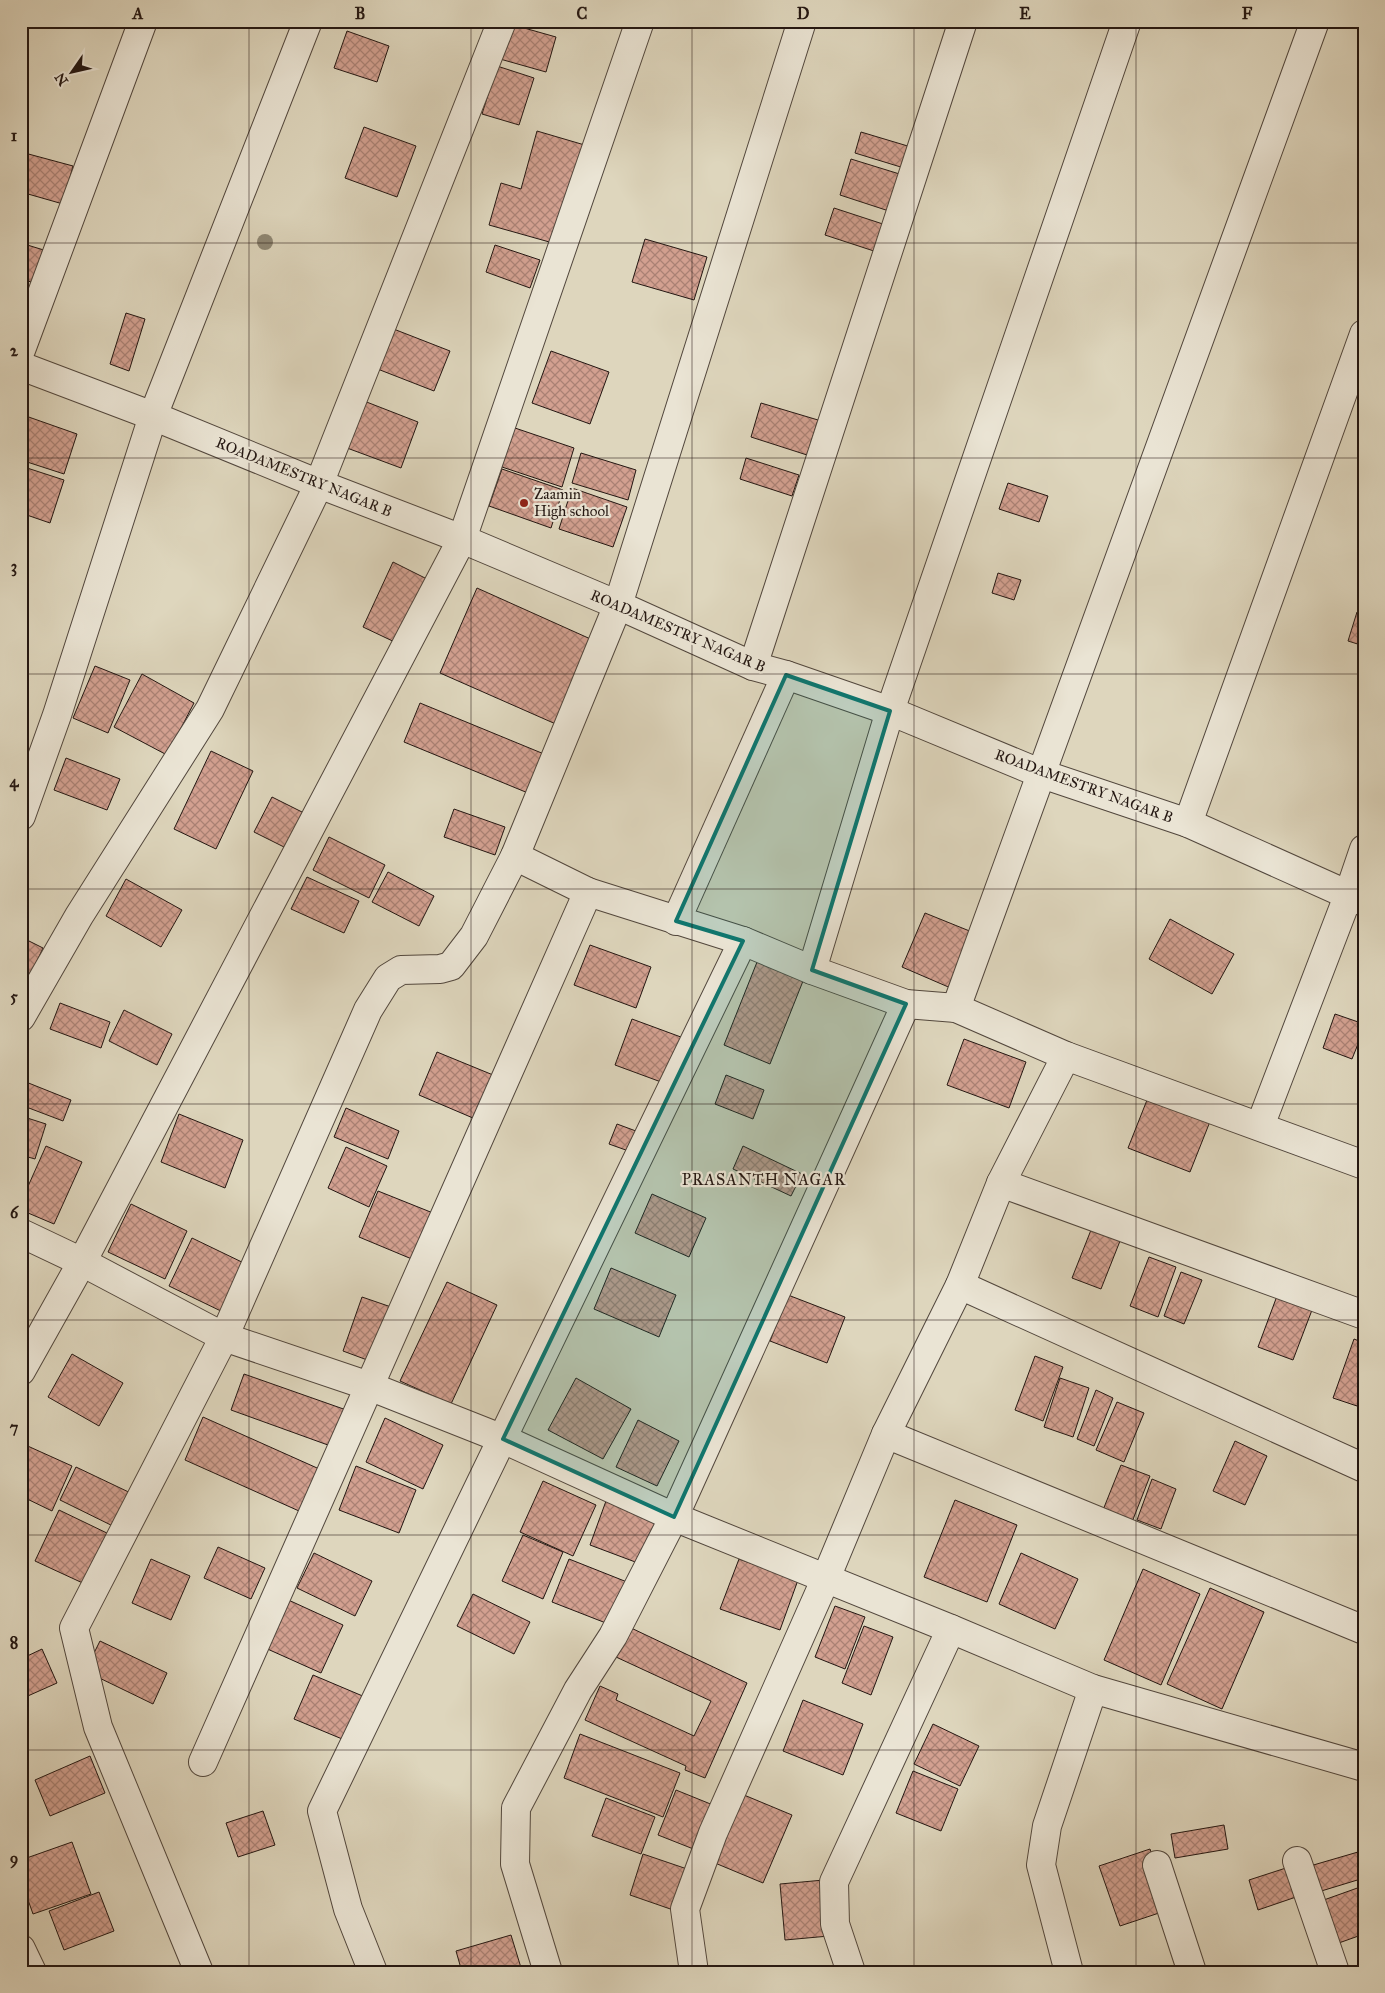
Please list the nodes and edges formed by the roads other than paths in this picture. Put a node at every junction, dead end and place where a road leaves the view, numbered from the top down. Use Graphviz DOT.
graph roads {
  1 [pos="143,21"];
  2 [pos="308,21"];
  3 [pos="502,21"];
  4 [pos="640,21"];
  5 [pos="802,21"];
  6 [pos="963,21"];
  7 [pos="1127,21"];
  8 [pos="1314,21"];
  9 [pos="1364,334"];
  10 [pos="21,350"];
  11 [pos="21,366"];
  12 [pos="153,416"];
  13 [pos="319,484"];
  14 [pos="462,539"];
  15 [pos="618,605"];
  16 [pos="753,666"];
  17 [pos="786,674"];
  18 [pos="890,711"];
  19 [pos="1042,774"];
  20 [pos="21,816"];
  21 [pos="1188,822"];
  22 [pos="1364,849"];
  23 [pos="515,856"];
  24 [pos="588,892"];
  25 [pos="1356,899"];
  26 [pos="676,921"];
  27 [pos="743,941"];
  28 [pos="812,970"];
  29 [pos="906,1004"];
  30 [pos="956,1008"];
  31 [pos="21,1017"];
  32 [pos="1066,1056"];
  33 [pos="1260,1126"];
  34 [pos="1364,1165"];
  35 [pos="1001,1184"];
  36 [pos="21,1233"];
  37 [pos="82,1262"];
  38 [pos="960,1285"];
  39 [pos="1364,1315"];
  40 [pos="224,1337"];
  41 [pos="21,1371"];
  42 [pos="369,1386"];
  43 [pos="886,1434"];
  44 [pos="503,1439"];
  45 [pos="1364,1468"];
  46 [pos="674,1517"];
  47 [pos="826,1578"];
  48 [pos="951,1629"];
  49 [pos="1364,1630"];
  50 [pos="1093,1689"];
  51 [pos="203,1762"];
  52 [pos="1364,1767"];
  53 [pos="1297,1861"];
  54 [pos="1157,1865"];
  55 [pos="199,1972"];
  56 [pos="374,1972"];
  57 [pos="548,1972"];
  58 [pos="694,1972"];
  59 [pos="851,1972"];
  60 [pos="1069,1972"];
  61 [pos="1192,1972"];
  62 [pos="1335,1972"];
  1 -- 10 [label="street"];
  2 -- 12 [label="street"];
  3 -- 13 [label="street"];
  4 -- 14 [label="street"];
  5 -- 15 [label="street"];
  6 -- 16 [label="street"];
  7 -- 18 [label="street"];
  8 -- 19 [label="street"];
  9 -- 21 [label="street"];
  11 -- 12 [label="street, ROADAMESTRY NAGAR B"];
  12 -- 13 [label="street, ROADAMESTRY NAGAR B"];
  12 -- 20 [label="street"];
  13 -- 14 [label="street, ROADAMESTRY NAGAR B"];
  13 -- 31 [label="street"];
  14 -- 15 [label="street, ROADAMESTRY NAGAR B"];
  14 -- 37 [label="street"];
  15 -- 16 [label="street, ROADAMESTRY NAGAR B"];
  15 -- 23 [label="street"];
  16 -- 17 [label="street, ROADAMESTRY NAGAR B"];
  17 -- 18 [label="street, ROADAMESTRY NAGAR B"];
  17 -- 26 [label="street"];
  18 -- 19 [label="street, ROADAMESTRY NAGAR B"];
  18 -- 28 [label="street"];
  19 -- 21 [label="street, ROADAMESTRY NAGAR B"];
  19 -- 30 [label="street"];
  21 -- 25 [label="street, ROADAMESTRY NAGAR B"];
  22 -- 25 [label="street"];
  23 -- 24 [label="street"];
  23 -- 40 [label="street"];
  24 -- 26 [label="street"];
  24 -- 42 [label="street"];
  25 -- 33 [label="street"];
  26 -- 27 [label="street"];
  27 -- 28 [label="street"];
  27 -- 44 [label="street"];
  28 -- 29 [label="street"];
  29 -- 30 [label="street"];
  29 -- 46 [label="street"];
  30 -- 32 [label="street"];
  32 -- 33 [label="street"];
  32 -- 35 [label="street"];
  33 -- 34 [label="street"];
  35 -- 38 [label="street"];
  35 -- 39 [label="street"];
  36 -- 37 [label="street"];
  37 -- 40 [label="street"];
  37 -- 41 [label="street"];
  38 -- 43 [label="street"];
  38 -- 45 [label="street"];
  40 -- 42 [label="street"];
  40 -- 55 [label="street"];
  42 -- 44 [label="street"];
  42 -- 51 [label="street"];
  43 -- 47 [label="street"];
  43 -- 49 [label="street"];
  44 -- 46 [label="street"];
  44 -- 56 [label="street"];
  46 -- 47 [label="street"];
  46 -- 57 [label="street"];
  47 -- 48 [label="street"];
  47 -- 58 [label="street"];
  48 -- 50 [label="street"];
  48 -- 59 [label="street"];
  50 -- 52 [label="street"];
  50 -- 60 [label="street"];
  53 -- 62 [label="street"];
  54 -- 61 [label="street"];
}
